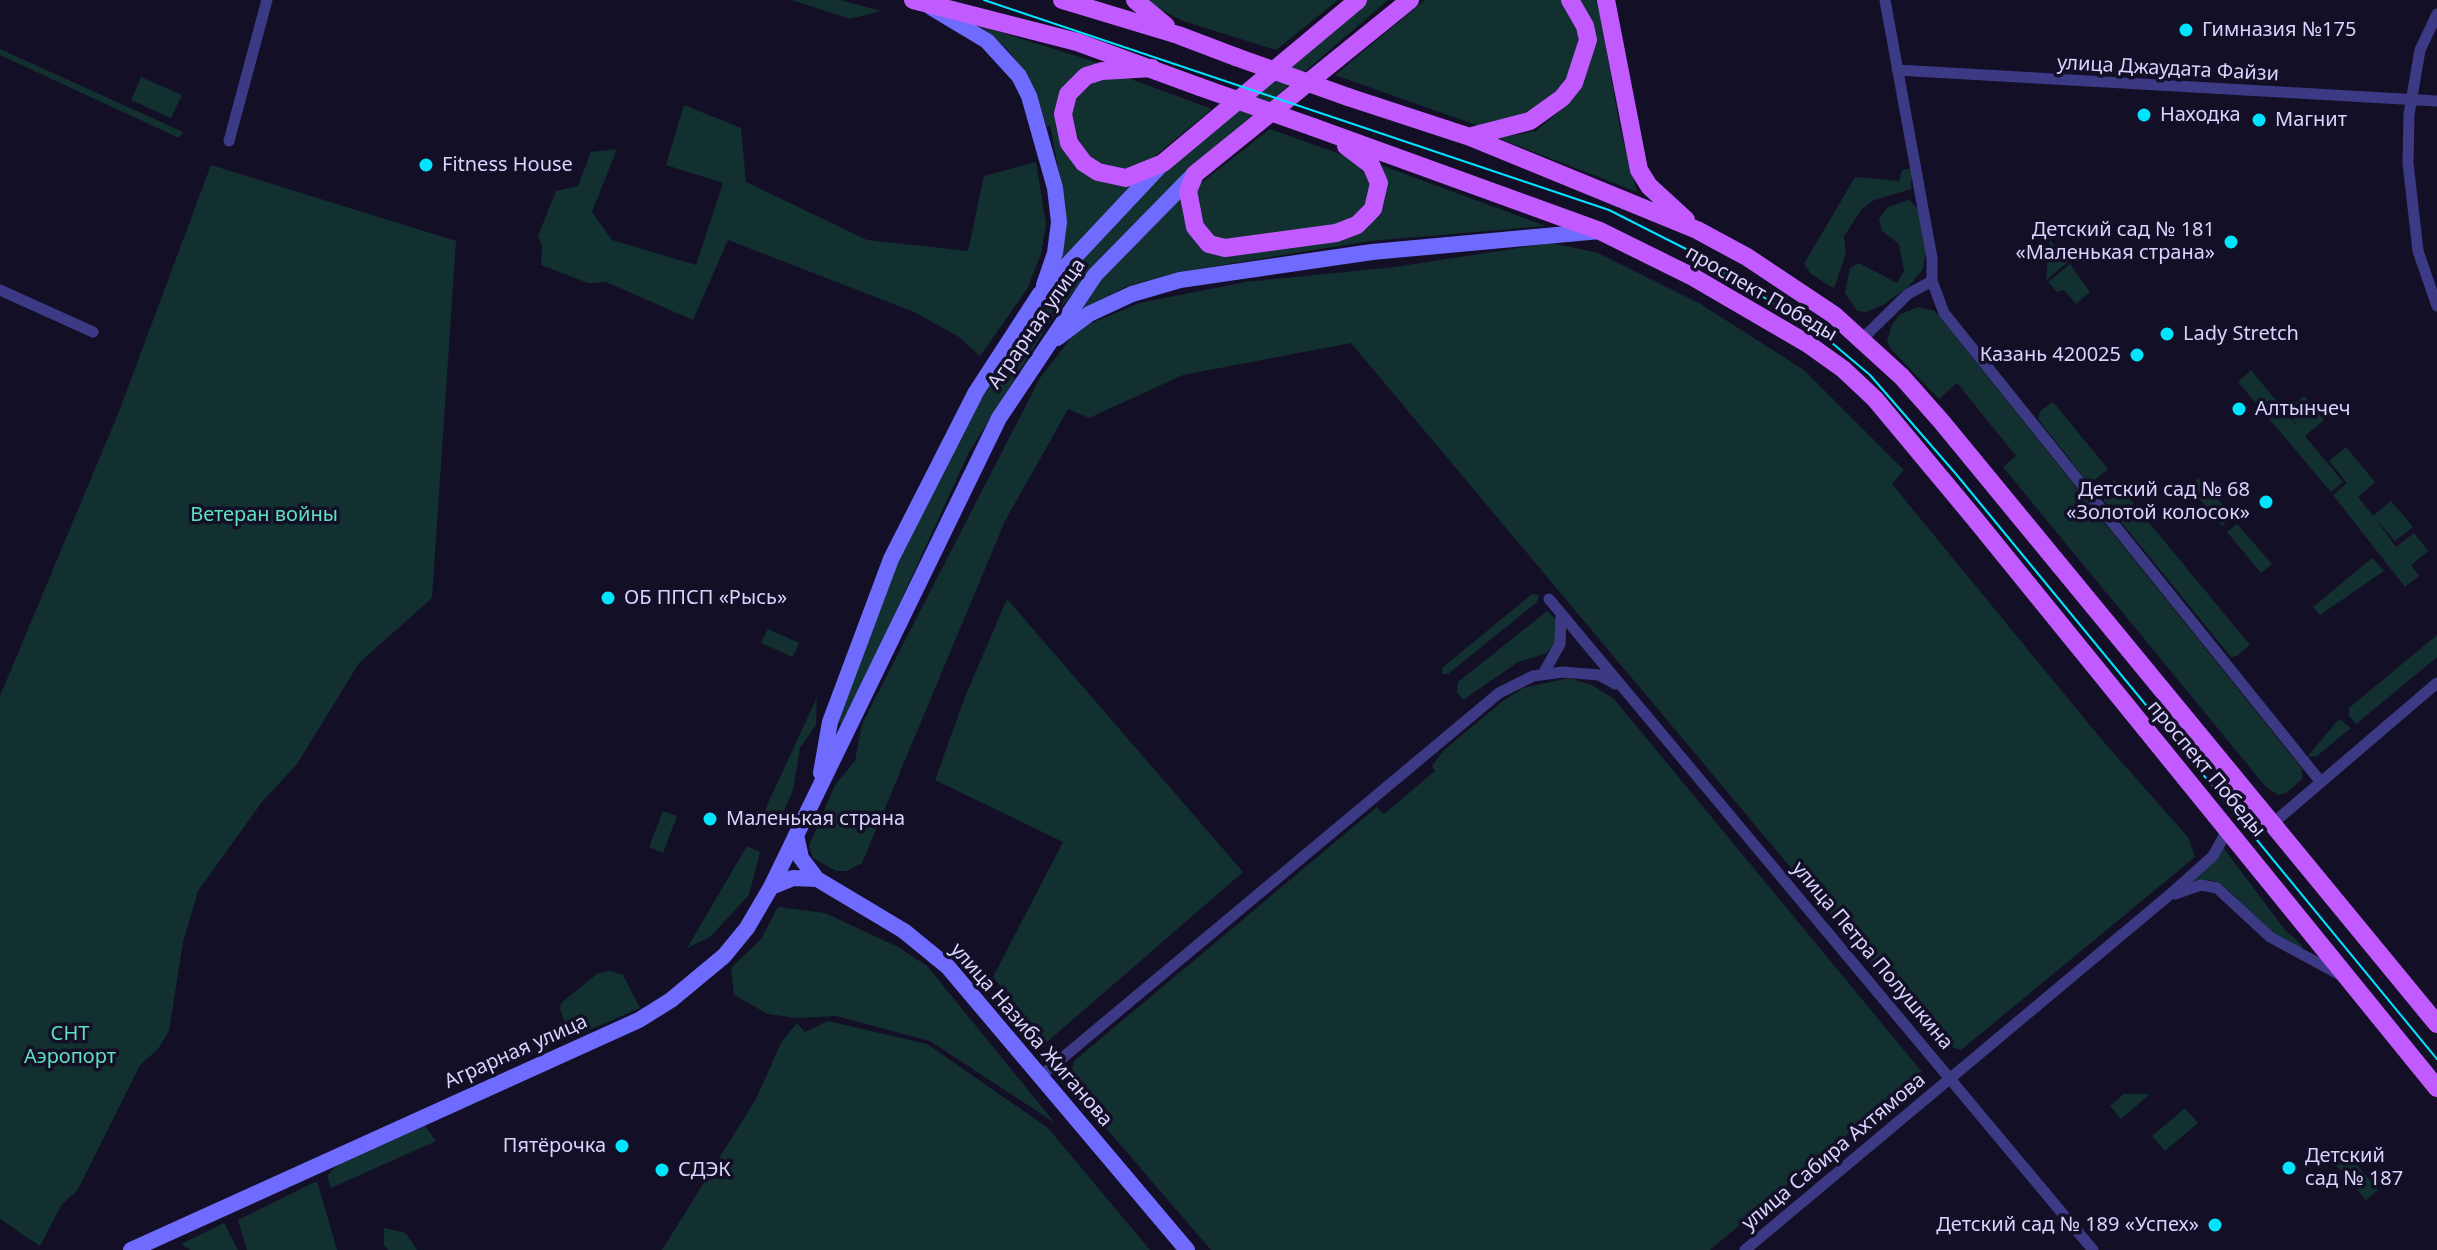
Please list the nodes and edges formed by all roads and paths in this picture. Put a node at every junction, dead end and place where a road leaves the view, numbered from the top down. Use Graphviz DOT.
graph roads {
  1 [pos="267,0"];
  2 [pos="1062,0"];
  3 [pos="1135,0"];
  4 [pos="1358,0"];
  5 [pos="1410,0"];
  6 [pos="1570,0"];
  7 [pos="1606,0"];
  8 [pos="1885,0"];
  9 [pos="918,2"];
  10 [pos="2437,14"];
  11 [pos="1178,35"];
  12 [pos="1152,68"];
  13 [pos="1897,70"];
  14 [pos="2412,97"];
  15 [pos="2437,101"];
  16 [pos="1320,130"];
  17 [pos="1470,137"];
  18 [pos="229,141"];
  19 [pos="1163,163"];
  20 [pos="1195,174"];
  21 [pos="1697,230"];
  22 [pos="1600,231"];
  23 [pos="1932,281"];
  24 [pos="0,290"];
  25 [pos="1039,295"];
  26 [pos="2437,306"];
  27 [pos="93,332"];
  28 [pos="1862,339"];
  29 [pos="1040,352"];
  30 [pos="1549,599"];
  31 [pos="1561,615"];
  32 [pos="1543,674"];
  33 [pos="2437,683"];
  34 [pos="1622,688"];
  35 [pos="830,722"];
  36 [pos="850,729"];
  37 [pos="2320,781"];
  38 [pos="819,782"];
  39 [pos="2272,824"];
  40 [pos="2228,829"];
  41 [pos="796,835"];
  42 [pos="817,879"];
  43 [pos="771,887"];
  44 [pos="2167,897"];
  45 [pos="2345,978"];
  46 [pos="2437,1024"];
  47 [pos="1042,1075"];
  48 [pos="1950,1079"];
  49 [pos="2437,1088"];
  50 [pos="131,1250"];
  51 [pos="1187,1250"];
  52 [pos="1745,1250"];
  53 [pos="2093,1250"];
  1 -- 18 [label="street"];
  2 -- 11 [label="main road, проспект Победы"];
  3 -- 11 [label="main road"];
  4 -- 19 [label="main road, Аграрная улица"];
  5 -- 20 [label="main road, Аграрная улица"];
  6 -- 17 [label="main road"];
  7 -- 21 [label="main road"];
  8 -- 13 [label="street"];
  9 -- 12 [label="main road, проспект Победы"];
  9 -- 25 [label="street"];
  10 -- 14 [label="street"];
  11 -- 17 [label="main road, проспект Победы, bridge"];
  12 -- 16 [label="main road, проспект Победы, bridge"];
  12 -- 19 [label="main road"];
  13 -- 14 [label="street, улица Джаудата Файзи"];
  13 -- 23 [label="street"];
  14 -- 15 [label="street, улица Джаудата Файзи"];
  14 -- 26 [label="street"];
  16 -- 20 [label="main road"];
  16 -- 22 [label="main road, проспект Победы"];
  17 -- 21 [label="main road, проспект Победы"];
  19 -- 25 [label="street, Аграрная улица"];
  20 -- 29 [label="street, Аграрная улица"];
  21 -- 28 [label="main road, проспект Победы"];
  22 -- 29 [label="street"];
  22 -- 40 [label="main road, проспект Победы"];
  23 -- 28 [label="street"];
  23 -- 37 [label="street"];
  24 -- 27 [label="street"];
  25 -- 35 [label="street, Аграрная улица"];
  28 -- 39 [label="main road, проспект Победы"];
  29 -- 36 [label="street, Аграрная улица"];
  30 -- 31 [label="street, улица Петра Полушкина"];
  31 -- 32 [label="street"];
  31 -- 34 [label="street, улица Петра Полушкина"];
  32 -- 34 [label="street"];
  32 -- 47 [label="street"];
  33 -- 37 [label="street"];
  34 -- 48 [label="street, улица Петра Полушкина"];
  35 -- 36 [label="street"];
  35 -- 38 [label="street, Аграрная улица"];
  36 -- 38 [label="street, Аграрная улица"];
  37 -- 39 [label="street"];
  38 -- 41 [label="street, Аграрная улица"];
  39 -- 46 [label="main road, проспект Победы"];
  40 -- 44 [label="street, улица Сабира Ахтямова"];
  40 -- 45 [label="main road, проспект Победы"];
  41 -- 42 [label="street, улица Назиба Жиганова"];
  41 -- 43 [label="street, Аграрная улица"];
  42 -- 43 [label="street"];
  42 -- 47 [label="street, улица Назиба Жиганова"];
  43 -- 50 [label="street, Аграрная улица"];
  44 -- 45 [label="street, улица Сабира Ахтямова"];
  44 -- 48 [label="street, улица Сабира Ахтямова"];
  45 -- 49 [label="main road, проспект Победы"];
  47 -- 51 [label="street, улица Назиба Жиганова"];
  48 -- 52 [label="street, улица Сабира Ахтямова"];
  48 -- 53 [label="street, улица Петра Полушкина"];
}
